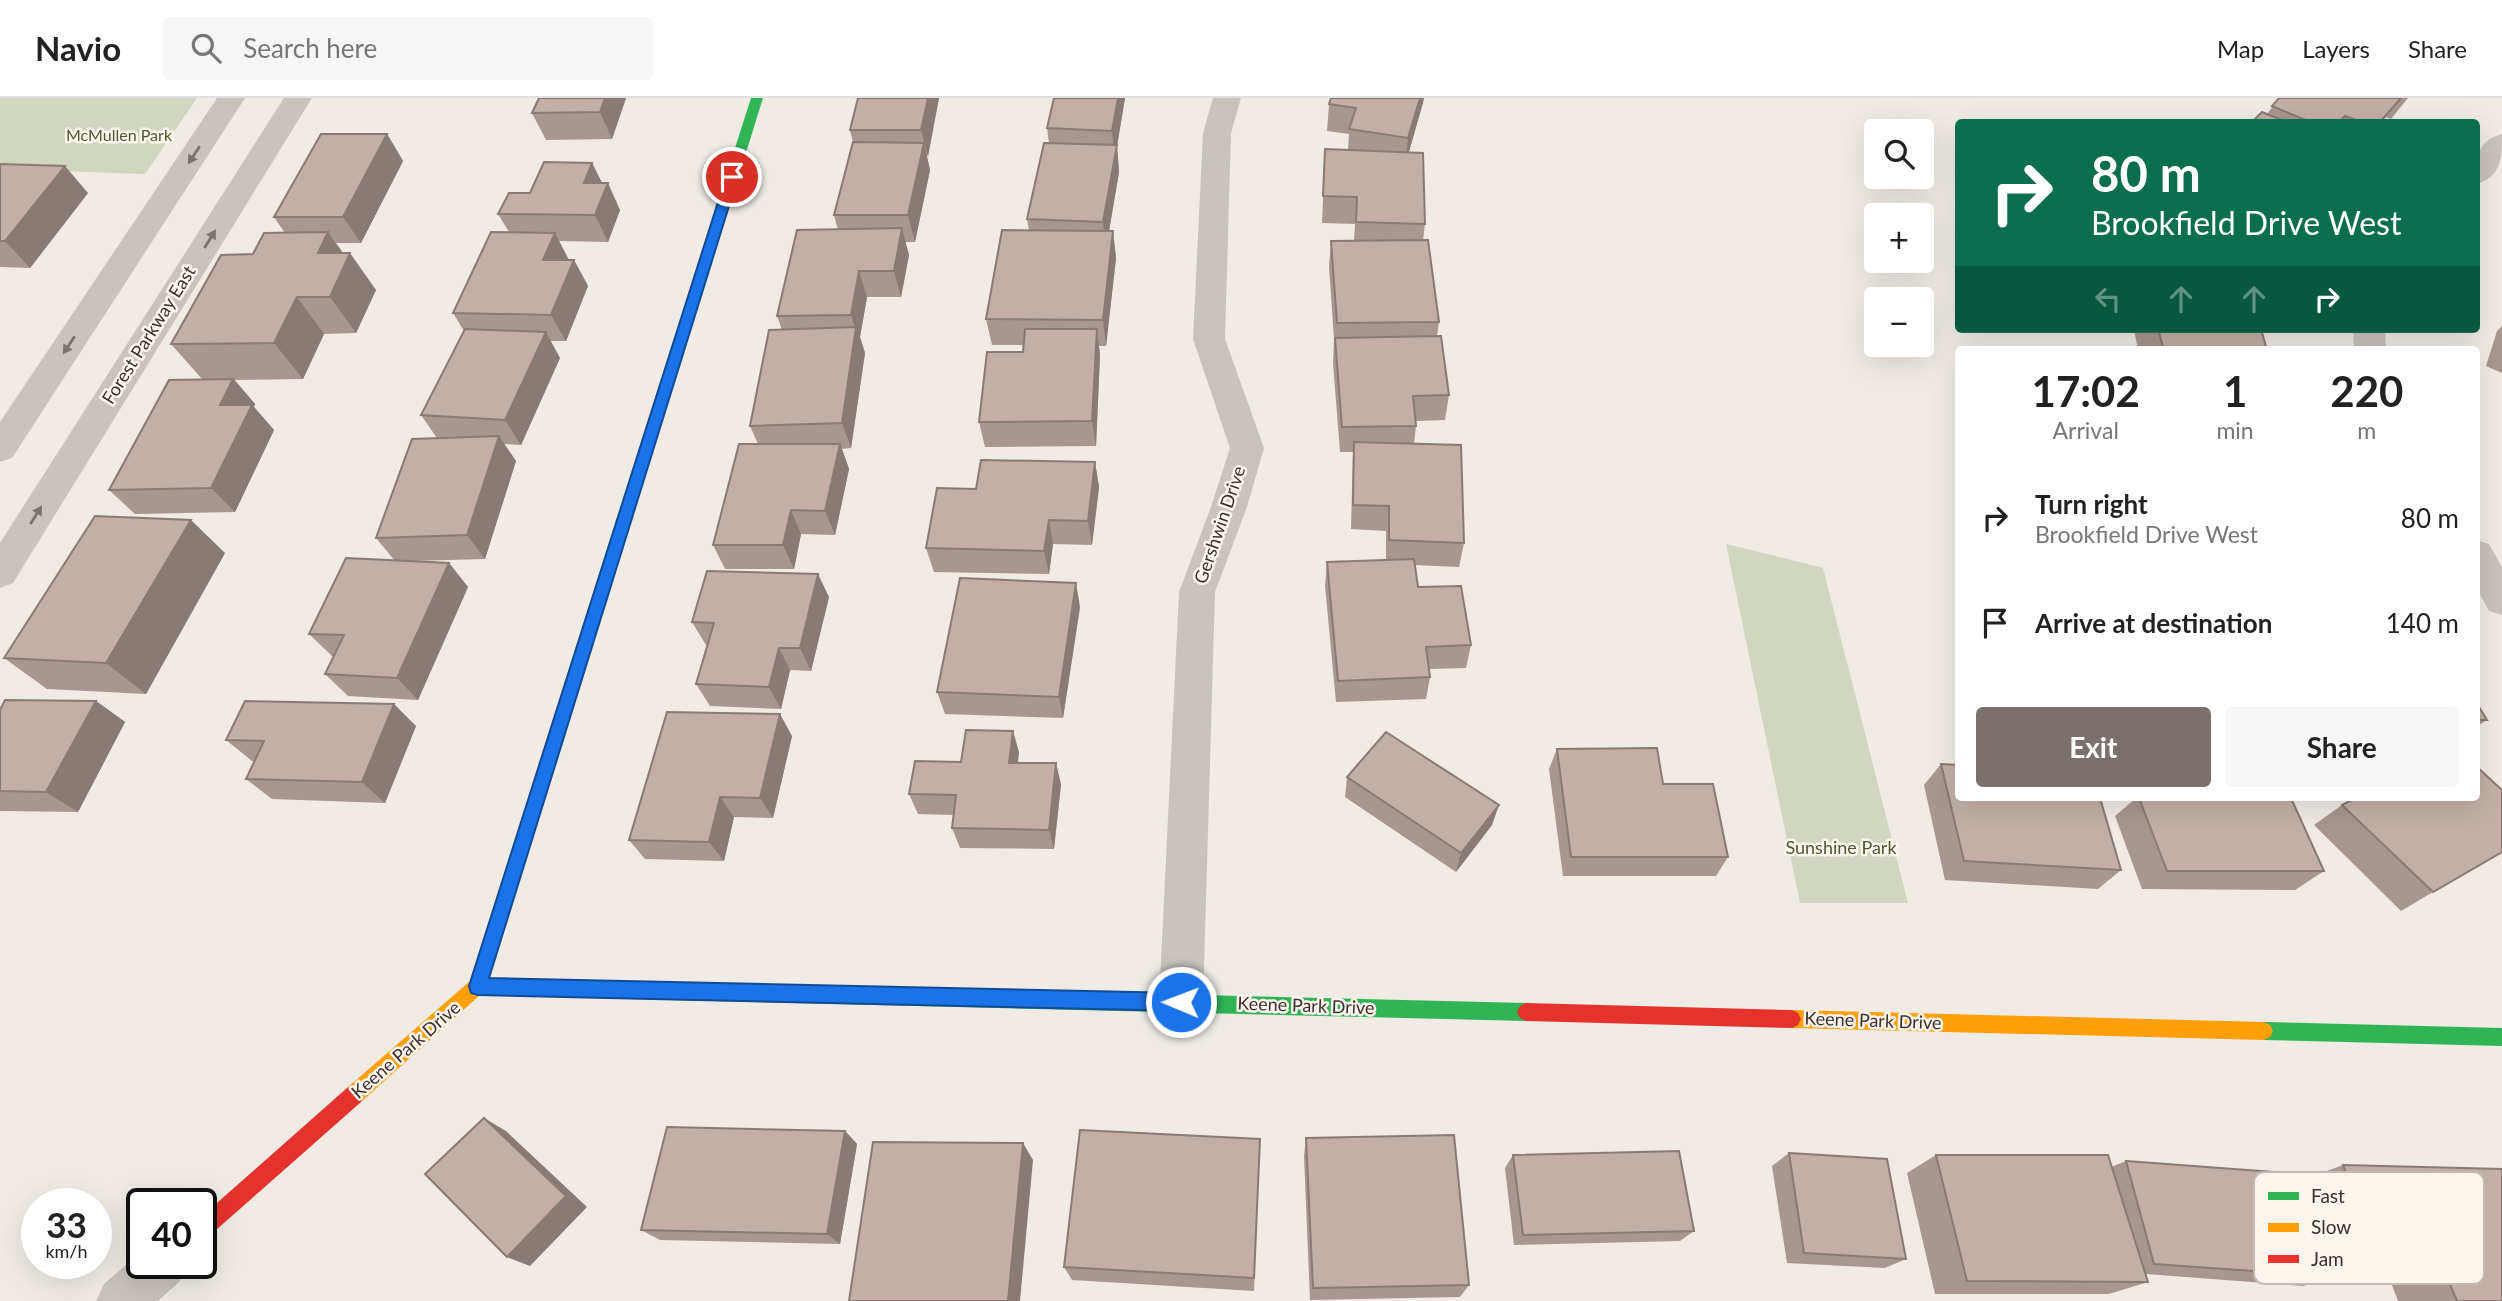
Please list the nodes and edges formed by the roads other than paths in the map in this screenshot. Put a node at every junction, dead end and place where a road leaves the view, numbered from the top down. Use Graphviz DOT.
graph roads {
  1 [pos="231,98"];
  2 [pos="298,98"];
  3 [pos="757,98"];
  4 [pos="1227,98"];
  5 [pos="2502,143"];
  6 [pos="2480,170"];
  7 [pos="0,449"];
  8 [pos="2480,561"];
  9 [pos="0,573"];
  10 [pos="2502,600"];
  11 [pos="478,986"];
  12 [pos="1181,1002"];
  13 [pos="2502,1037"];
  14 [pos="217,1216"];
  15 [pos="146,1279"];
  16 [pos="121,1301"];
  1 -- 7 [label="street, one-way"];
  9 -- 2 [label="street, Forest Parkway East, one-way"];
  3 -- 11 [label="street"];
  4 -- 12 [label="street, Gershwin Drive"];
  5 -- 6 [label="street"];
  8 -- 10 [label="street"];
  11 -- 12 [label="street, Keene Park Drive"];
  11 -- 14 [label="street, Keene Park Drive"];
  12 -- 13 [label="street, Keene Park Drive"];
  15 -- 16 [label="street"];
}
